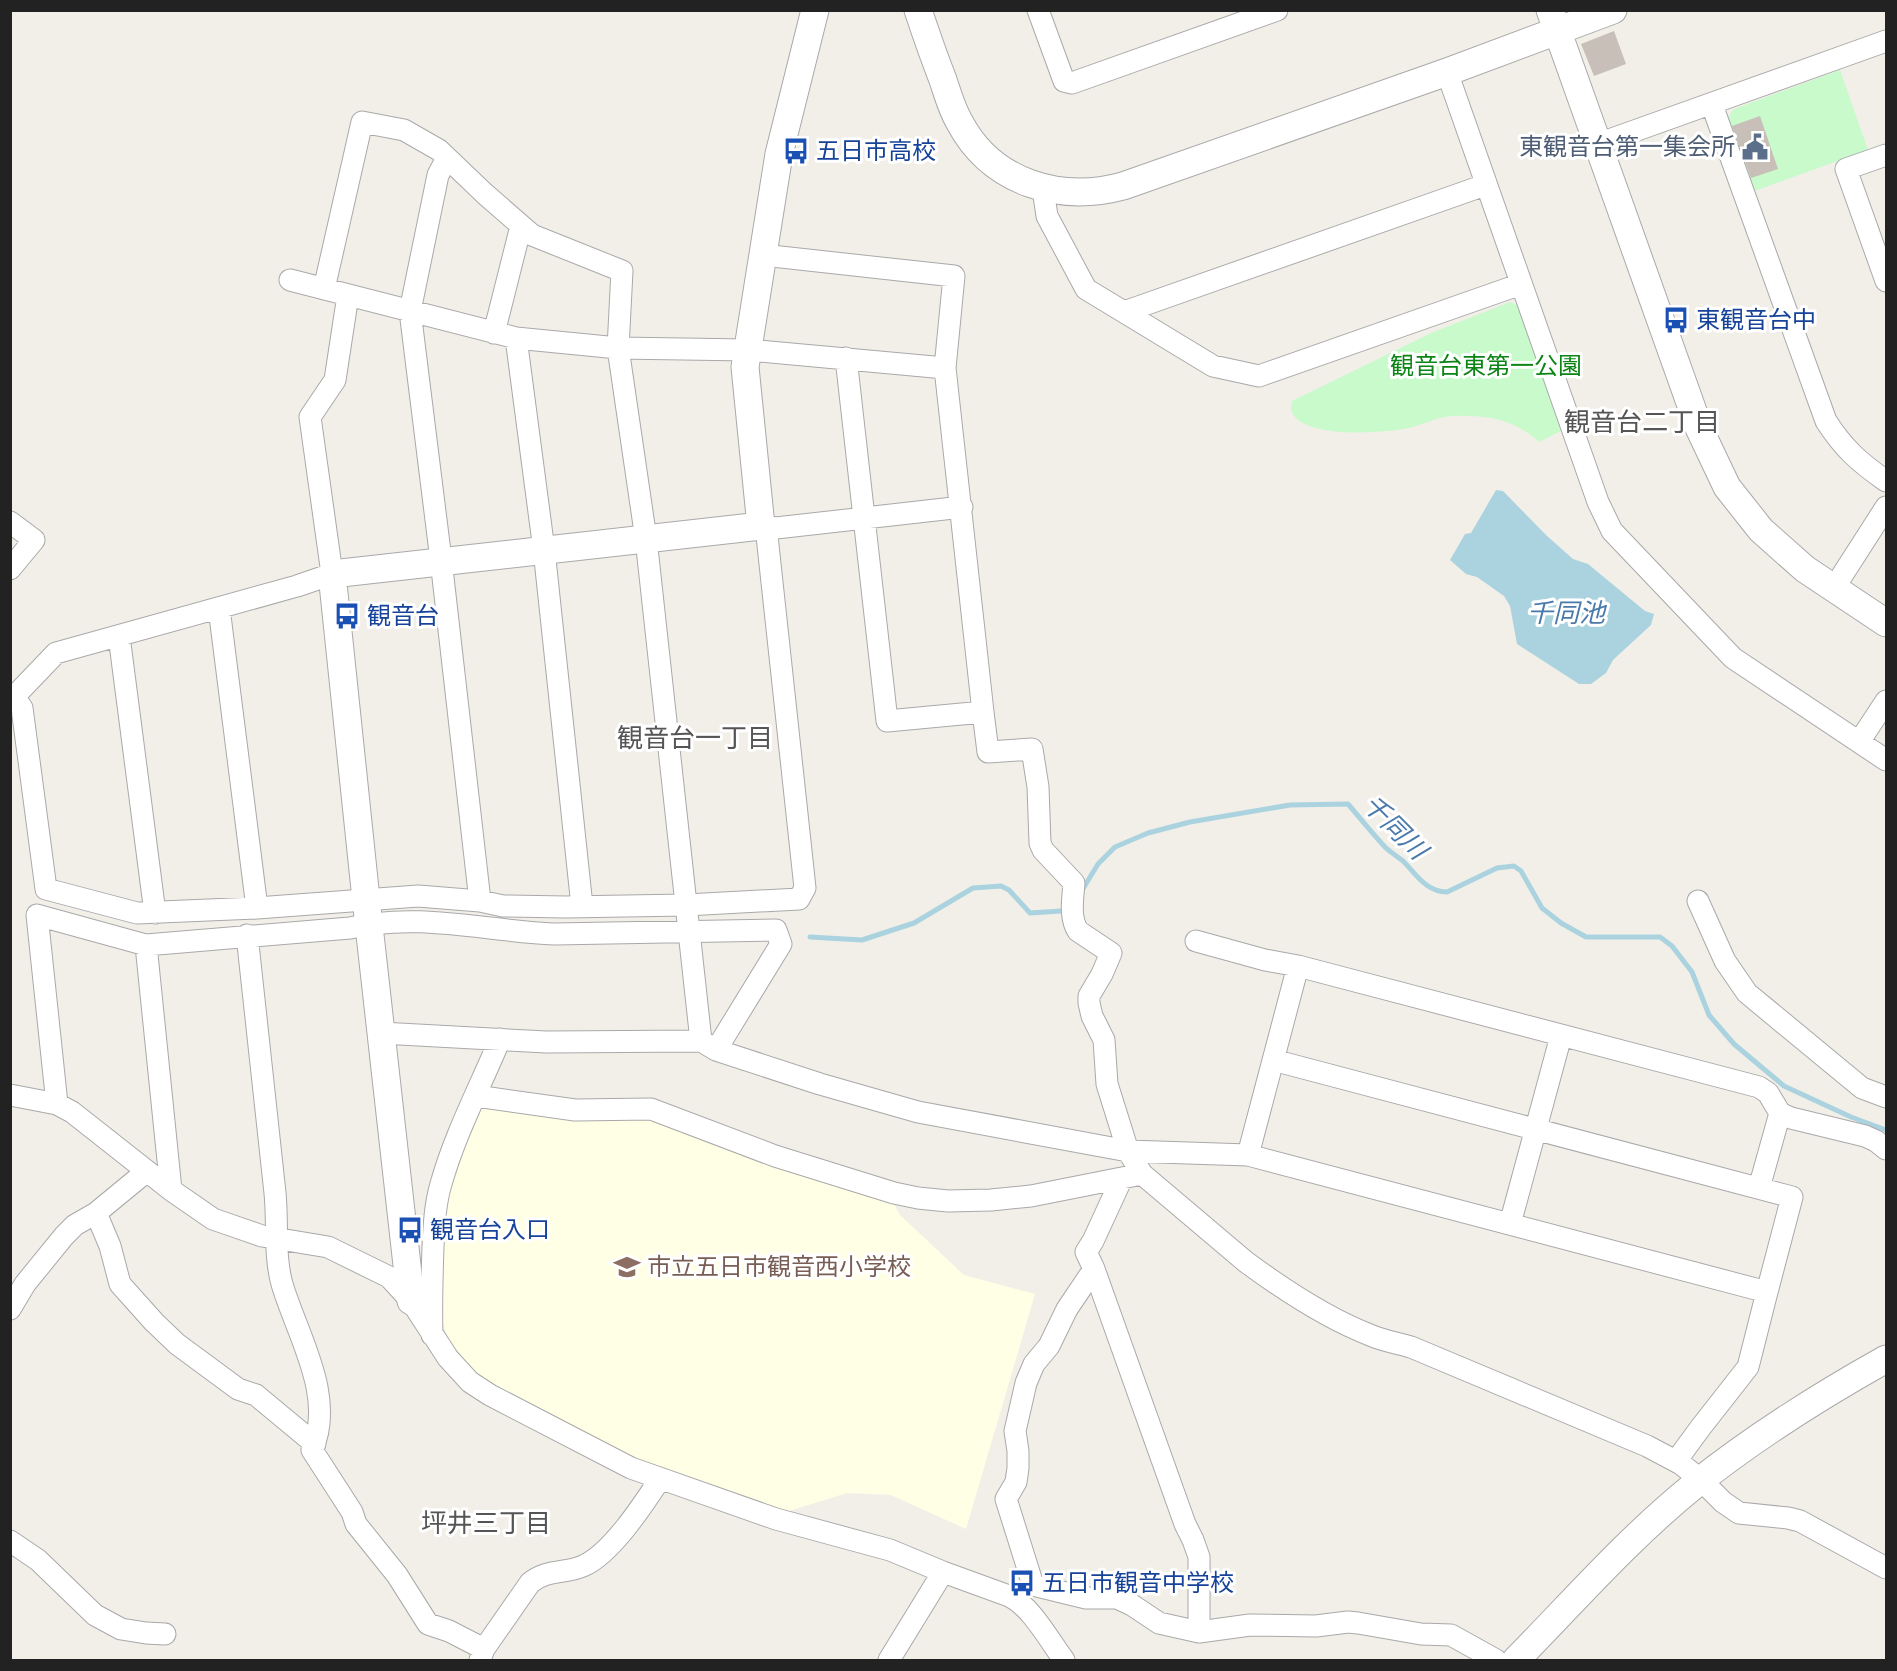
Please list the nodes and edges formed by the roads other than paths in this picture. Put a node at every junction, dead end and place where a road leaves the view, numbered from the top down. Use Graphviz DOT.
graph roads {
  1 [pos="815,10"];
  2 [pos="918,10"];
  3 [pos="1038,10"];
  4 [pos="1277,10"];
  5 [pos="1613,10"];
  6 [pos="1553,20"];
  7 [pos="1887,41"];
  8 [pos="1447,72"];
  9 [pos="1712,105"];
  10 [pos="1598,144"];
  11 [pos="1887,155"];
  12 [pos="447,158"];
  13 [pos="1485,185"];
  14 [pos="1043,189"];
  15 [pos="521,226"];
  16 [pos="762,255"];
  17 [pos="290,280"];
  18 [pos="1887,281"];
  19 [pos="1521,284"];
  20 [pos="324,289"];
  21 [pos="348,295"];
  22 [pos="410,311"];
  23 [pos="1124,312"];
  24 [pos="494,333"];
  25 [pos="516,338"];
  26 [pos="618,348"];
  27 [pos="748,350"];
  28 [pos="846,358"];
  29 [pos="945,368"];
  30 [pos="1887,481"];
  31 [pos="962,507"];
  32 [pos="1887,507"];
  33 [pos="865,519"];
  34 [pos="10,522"];
  35 [pos="761,526"];
  36 [pos="645,539"];
  37 [pos="544,550"];
  38 [pos="441,560"];
  39 [pos="10,569"];
  40 [pos="332,574"];
  41 [pos="1834,588"];
  42 [pos="219,608"];
  43 [pos="1887,623"];
  44 [pos="119,636"];
  45 [pos="12,699"];
  46 [pos="1887,701"];
  47 [pos="983,712"];
  48 [pos="1859,742"];
  49 [pos="1887,760"];
  50 [pos="480,901"];
  51 [pos="1698,901"];
  52 [pos="686,905"];
  53 [pos="582,906"];
  54 [pos="257,908"];
  55 [pos="368,911"];
  56 [pos="155,913"];
  57 [pos="688,932"];
  58 [pos="247,935"];
  59 [pos="1196,941"];
  60 [pos="146,945"];
  61 [pos="1298,966"];
  62 [pos="381,1033"];
  63 [pos="1560,1036"];
  64 [pos="501,1039"];
  65 [pos="709,1045"];
  66 [pos="1273,1060"];
  67 [pos="10,1095"];
  68 [pos="477,1096"];
  69 [pos="1887,1097"];
  70 [pos="57,1104"];
  71 [pos="1780,1113"];
  72 [pos="1536,1130"];
  73 [pos="1887,1149"];
  74 [pos="1128,1151"];
  75 [pos="1248,1155"];
  76 [pos="147,1171"];
  77 [pos="1132,1176"];
  78 [pos="1759,1188"];
  79 [pos="171,1190"];
  80 [pos="96,1213"];
  81 [pos="1510,1224"];
  82 [pos="277,1238"];
  83 [pos="1094,1269"];
  84 [pos="1767,1292"];
  85 [pos="411,1301"];
  86 [pos="10,1309"];
  87 [pos="432,1335"];
  88 [pos="1887,1359"];
  89 [pos="315,1444"];
  90 [pos="1676,1461"];
  91 [pos="660,1479"];
  92 [pos="1701,1480"];
  93 [pos="10,1541"];
  94 [pos="1887,1568"];
  95 [pos="943,1572"];
  96 [pos="1033,1585"];
  97 [pos="1015,1599"];
  98 [pos="1199,1632"];
  99 [pos="165,1634"];
  100 [pos="482,1655"];
  101 [pos="889,1660"];
  102 [pos="1064,1660"];
  103 [pos="1496,1660"];
  104 [pos="1516,1660"];
  1 -- 16 [label="street"];
  2 -- 14 [label="street"];
  3 -- 4 [label="street"];
  5 -- 6 [label="street"];
  6 -- 8 [label="street"];
  6 -- 10 [label="street"];
  7 -- 9 [label="street"];
  8 -- 13 [label="street"];
  8 -- 14 [label="street"];
  9 -- 10 [label="street"];
  9 -- 30 [label="street"];
  10 -- 41 [label="street"];
  11 -- 18 [label="street"];
  12 -- 15 [label="street"];
  12 -- 20 [label="street"];
  12 -- 22 [label="street"];
  13 -- 19 [label="street"];
  13 -- 23 [label="street"];
  14 -- 23 [label="street"];
  15 -- 24 [label="street"];
  15 -- 26 [label="street"];
  16 -- 27 [label="street"];
  16 -- 29 [label="street"];
  17 -- 20 [label="street"];
  19 -- 23 [label="street"];
  19 -- 48 [label="street"];
  20 -- 21 [label="street"];
  21 -- 22 [label="street"];
  21 -- 40 [label="street"];
  22 -- 24 [label="street"];
  22 -- 38 [label="street"];
  24 -- 25 [label="street"];
  25 -- 26 [label="street"];
  25 -- 37 [label="street"];
  26 -- 27 [label="street"];
  26 -- 36 [label="street"];
  27 -- 28 [label="street"];
  27 -- 35 [label="street"];
  28 -- 29 [label="street"];
  28 -- 33 [label="street"];
  29 -- 31 [label="street"];
  31 -- 33 [label="street"];
  31 -- 47 [label="street"];
  32 -- 41 [label="street"];
  33 -- 35 [label="street"];
  33 -- 47 [label="street"];
  34 -- 39 [label="street"];
  35 -- 36 [label="street"];
  35 -- 52 [label="street"];
  36 -- 37 [label="street"];
  36 -- 52 [label="street"];
  37 -- 38 [label="street"];
  37 -- 53 [label="street"];
  38 -- 40 [label="street"];
  38 -- 50 [label="street"];
  40 -- 42 [label="street"];
  40 -- 55 [label="street"];
  41 -- 43 [label="street"];
  42 -- 44 [label="street"];
  42 -- 54 [label="street"];
  44 -- 45 [label="street"];
  44 -- 56 [label="street"];
  45 -- 56 [label="street"];
  46 -- 48 [label="street"];
  47 -- 74 [label="street"];
  48 -- 49 [label="street"];
  50 -- 53 [label="street"];
  50 -- 55 [label="street"];
  51 -- 69 [label="street"];
  52 -- 53 [label="street"];
  52 -- 57 [label="street"];
  54 -- 55 [label="street"];
  54 -- 56 [label="street"];
  55 -- 57 [label="street"];
  55 -- 58 [label="street"];
  55 -- 62 [label="street"];
  57 -- 65 [label="street"];
  57 -- 65 [label="street"];
  58 -- 60 [label="street"];
  58 -- 82 [label="street"];
  59 -- 61 [label="street"];
  60 -- 70 [label="street"];
  60 -- 79 [label="street"];
  61 -- 63 [label="street"];
  61 -- 66 [label="street"];
  62 -- 64 [label="street"];
  62 -- 85 [label="street"];
  63 -- 71 [label="street"];
  63 -- 72 [label="street"];
  64 -- 65 [label="street"];
  64 -- 68 [label="street"];
  65 -- 74 [label="street"];
  66 -- 72 [label="street"];
  66 -- 75 [label="street"];
  67 -- 70 [label="street"];
  68 -- 77 [label="street"];
  68 -- 87 [label="street"];
  70 -- 76 [label="street"];
  71 -- 73 [label="street"];
  71 -- 78 [label="street"];
  72 -- 78 [label="street"];
  72 -- 81 [label="street"];
  74 -- 75 [label="street"];
  74 -- 77 [label="street"];
  75 -- 81 [label="street"];
  76 -- 79 [label="street"];
  76 -- 80 [label="street"];
  77 -- 83 [label="street"];
  77 -- 90 [label="street"];
  78 -- 84 [label="street"];
  79 -- 82 [label="street"];
  80 -- 86 [label="street"];
  80 -- 89 [label="street"];
  81 -- 84 [label="street"];
  82 -- 85 [label="street"];
  82 -- 89 [label="street"];
  83 -- 96 [label="street"];
  83 -- 98 [label="street"];
  84 -- 90 [label="street"];
  85 -- 87 [label="street"];
  87 -- 91 [label="street"];
  88 -- 92 [label="street"];
  89 -- 100 [label="street"];
  90 -- 92 [label="street"];
  91 -- 95 [label="street"];
  91 -- 100 [label="street"];
  92 -- 94 [label="street"];
  92 -- 104 [label="street"];
  93 -- 99 [label="street"];
  95 -- 97 [label="street"];
  95 -- 101 [label="street"];
  96 -- 97 [label="street"];
  96 -- 98 [label="street"];
  97 -- 102 [label="street"];
  98 -- 103 [label="street"];
}
